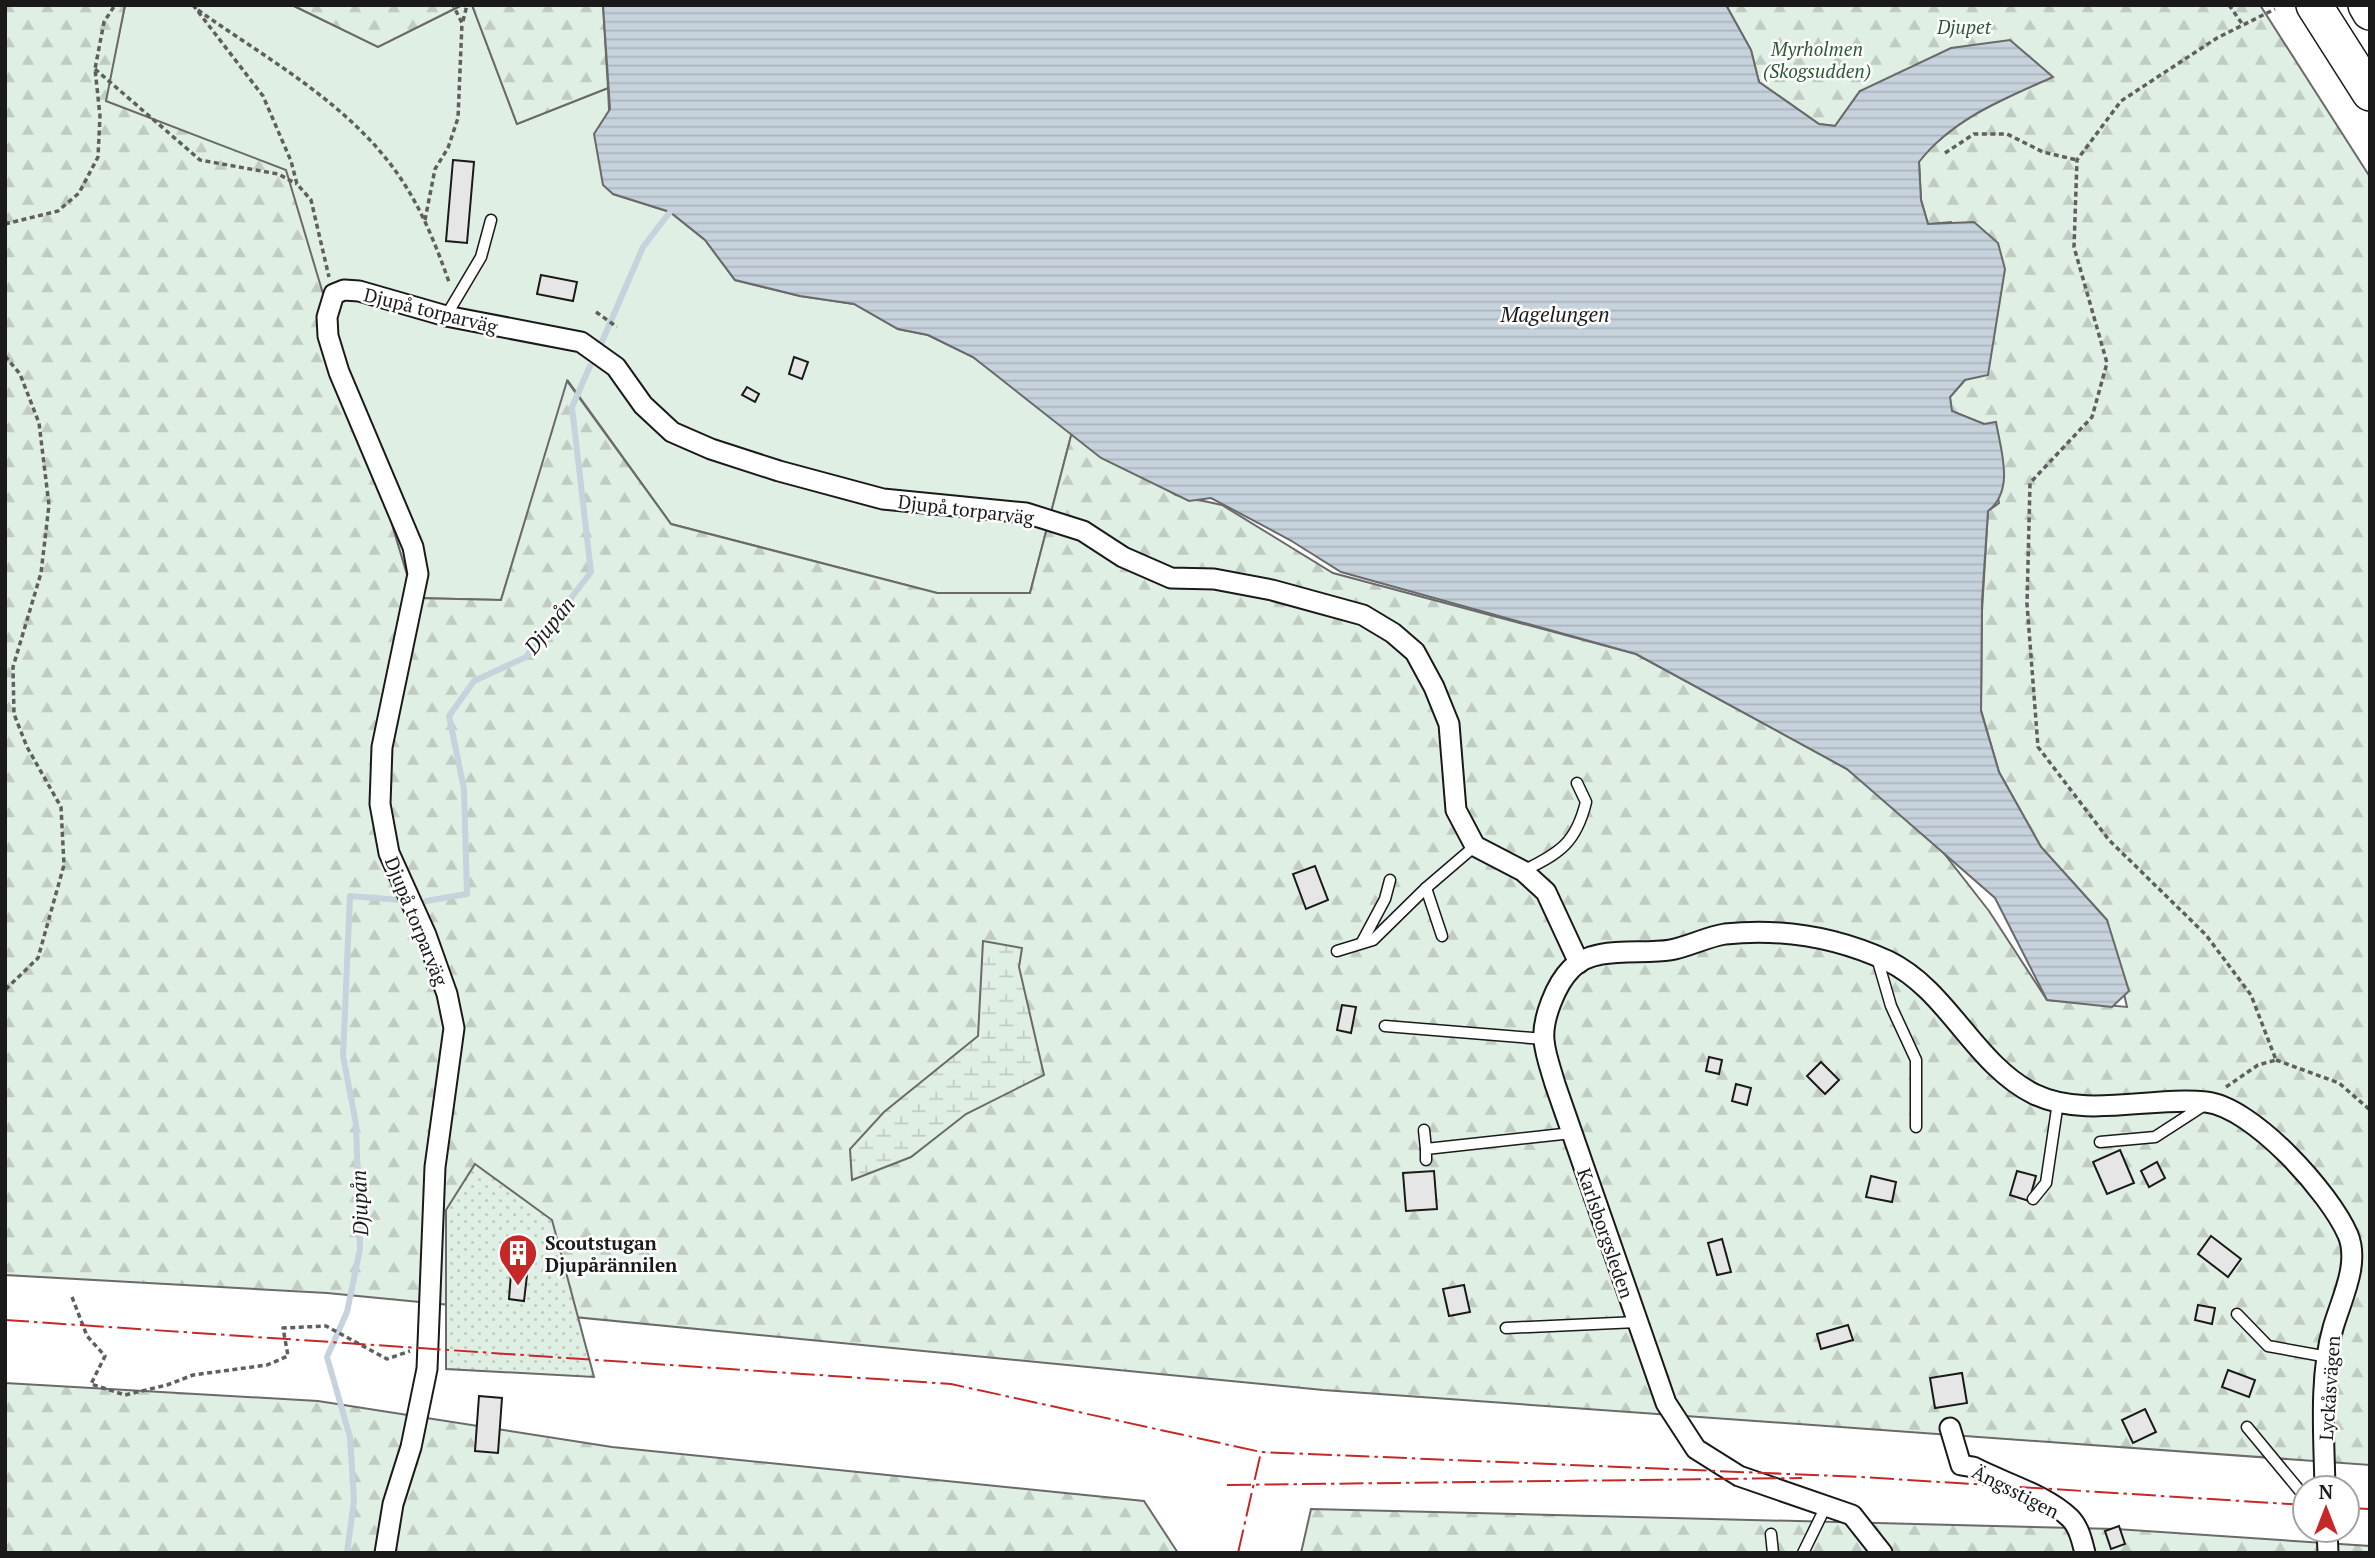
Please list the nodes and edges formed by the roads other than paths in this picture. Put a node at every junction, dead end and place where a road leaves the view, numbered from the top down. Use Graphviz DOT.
graph roads {
  1 [pos="2314,5"];
  2 [pos="2365,5"];
  3 [pos="2370,12"];
  4 [pos="2370,93"];
  5 [pos="491,220"];
  6 [pos="448,312"];
  7 [pos="1577,783"];
  8 [pos="1475,846"];
  9 [pos="1523,871"];
  10 [pos="1390,880"];
  11 [pos="1426,888"];
  12 [pos="1442,936"];
  13 [pos="1362,942"];
  14 [pos="1337,951"];
  15 [pos="1877,957"];
  16 [pos="1579,963"];
  17 [pos="1385,1026"];
  18 [pos="1544,1038"];
  19 [pos="2058,1102"];
  20 [pos="2209,1102"];
  21 [pos="1916,1127"];
  22 [pos="1424,1130"];
  23 [pos="1572,1133"];
  24 [pos="2100,1142"];
  25 [pos="2033,1199"];
  26 [pos="2236,1314"];
  27 [pos="1637,1322"];
  28 [pos="1506,1328"];
  29 [pos="2329,1357"];
  30 [pos="2247,1427"];
  31 [pos="1950,1428"];
  32 [pos="2325,1474"];
  33 [pos="2291,1480"];
  34 [pos="1826,1506"];
  35 [pos="1771,1534"];
  36 [pos="386,1553"];
  37 [pos="1773,1553"];
  38 [pos="1803,1553"];
  39 [pos="1882,1553"];
  40 [pos="2085,1553"];
  1 -- 4 [label="highway"];
  2 -- 3 [label="highway"];
  5 -- 6 [label="lane"];
  6 -- 8 [label="street, Djupå torparväg"];
  6 -- 36 [label="street, Djupå torparväg"];
  7 -- 9 [label="lane"];
  8 -- 9 [label="street"];
  8 -- 11 [label="lane"];
  9 -- 16 [label="street"];
  10 -- 13 [label="lane"];
  11 -- 12 [label="lane"];
  11 -- 13 [label="lane"];
  13 -- 14 [label="lane"];
  15 -- 16 [label="street"];
  15 -- 19 [label="street"];
  15 -- 21 [label="lane"];
  16 -- 18 [label="street, Karlsborgsleden"];
  17 -- 18 [label="lane"];
  18 -- 23 [label="street, Karlsborgsleden"];
  19 -- 20 [label="street"];
  19 -- 25 [label="lane"];
  20 -- 24 [label="lane"];
  20 -- 29 [label="street, Lyckåsvägen"];
  22 -- 23 [label="lane"];
  23 -- 27 [label="street, Karlsborgsleden"];
  26 -- 29 [label="lane"];
  27 -- 28 [label="lane"];
  27 -- 34 [label="street, Karlsborgsleden"];
  29 -- 32 [label="street, Lyckåsvägen"];
  30 -- 33 [label="lane"];
  31 -- 40 [label="street, Ängsstigen"];
  34 -- 38 [label="lane"];
  34 -- 39 [label="street, Karlsborgsleden"];
  35 -- 37 [label="lane"];
}
